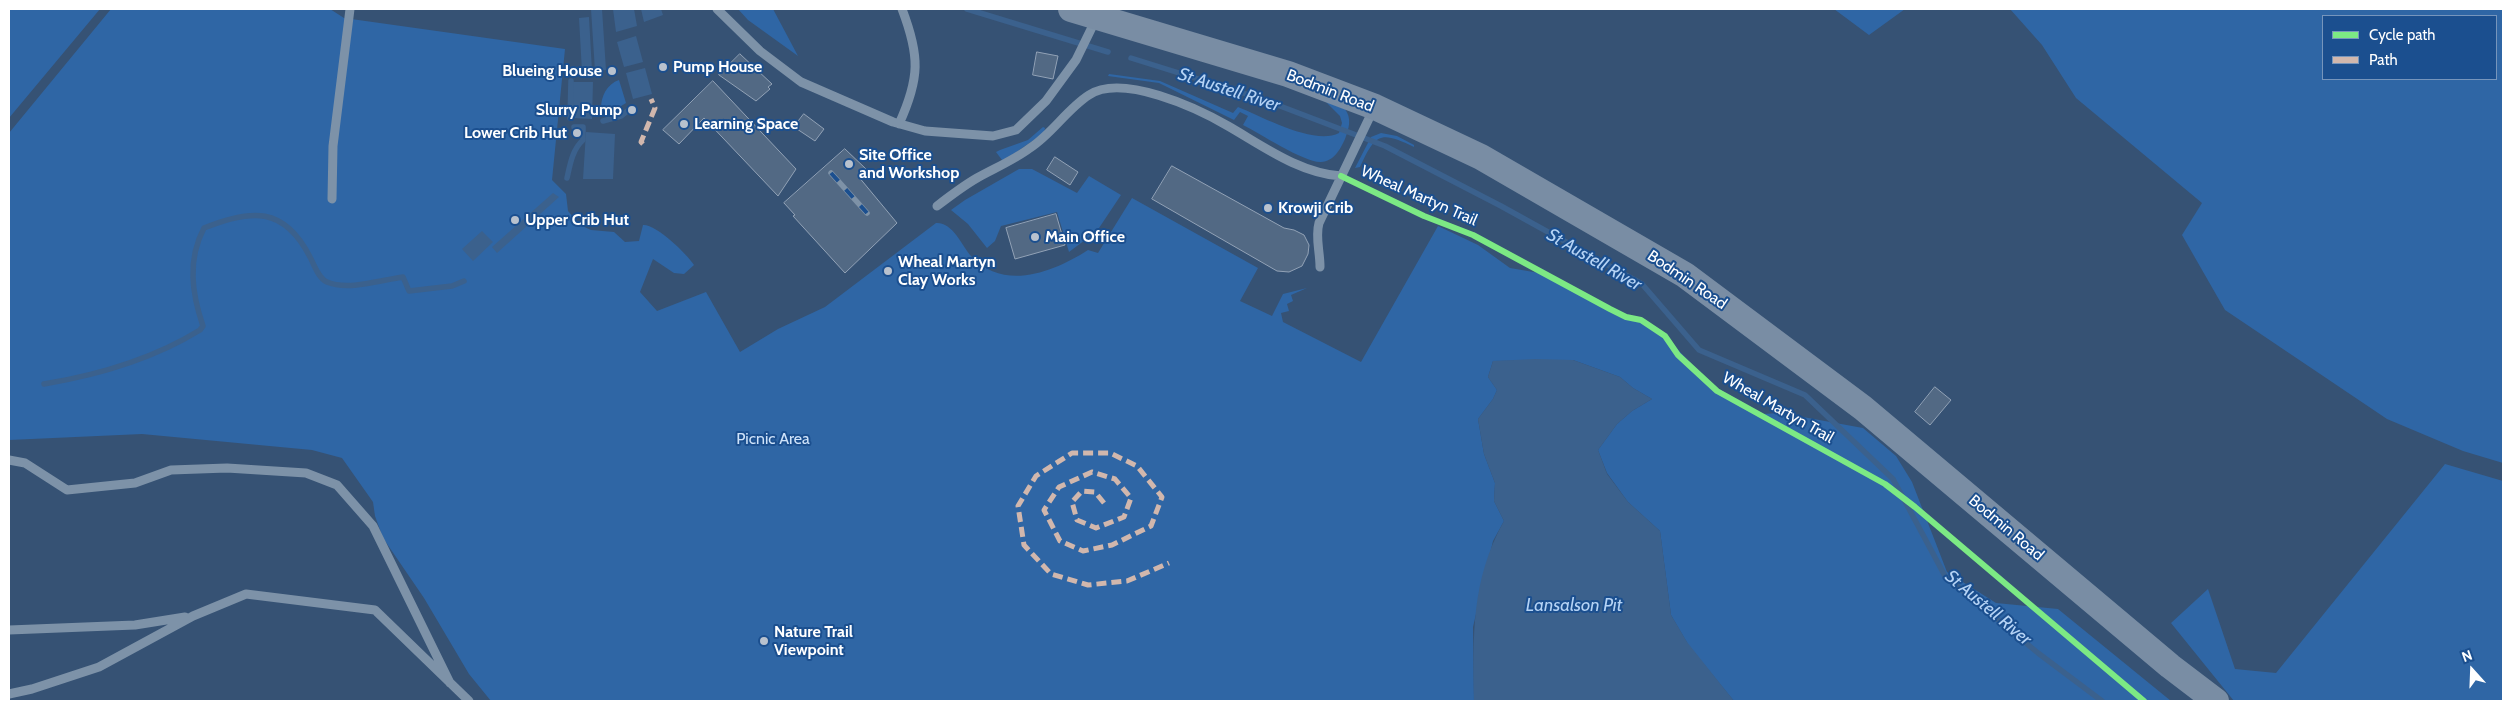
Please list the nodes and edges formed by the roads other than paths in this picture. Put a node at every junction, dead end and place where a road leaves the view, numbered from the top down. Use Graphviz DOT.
graph roads {
  1 [pos="350,9"];
  2 [pos="717,9"];
  3 [pos="902,9"];
  4 [pos="1071,9"];
  5 [pos="1093,25"];
  6 [pos="1372,114"];
  7 [pos="899,124"];
  8 [pos="1341,176"];
  9 [pos="332,199"];
  10 [pos="937,206"];
  11 [pos="1320,266"];
  12 [pos="9,460"];
  13 [pos="193,616"];
  14 [pos="9,630"];
  15 [pos="450,682"];
  16 [pos="9,694"];
  17 [pos="470,701"];
  18 [pos="2216,701"];
  1 -- 9 [label="lane"];
  2 -- 7 [label="lane"];
  3 -- 7 [label="lane"];
  4 -- 5 [label="main road, Bodmin Road"];
  5 -- 6 [label="main road, Bodmin Road"];
  5 -- 7 [label="lane"];
  6 -- 8 [label="lane"];
  6 -- 18 [label="main road, Bodmin Road"];
  8 -- 10 [label="lane"];
  8 -- 11 [label="lane"];
  12 -- 15 [label="lane"];
  13 -- 14 [label="lane"];
  13 -- 15 [label="lane"];
  13 -- 16 [label="lane"];
  15 -- 17 [label="lane"];
}
